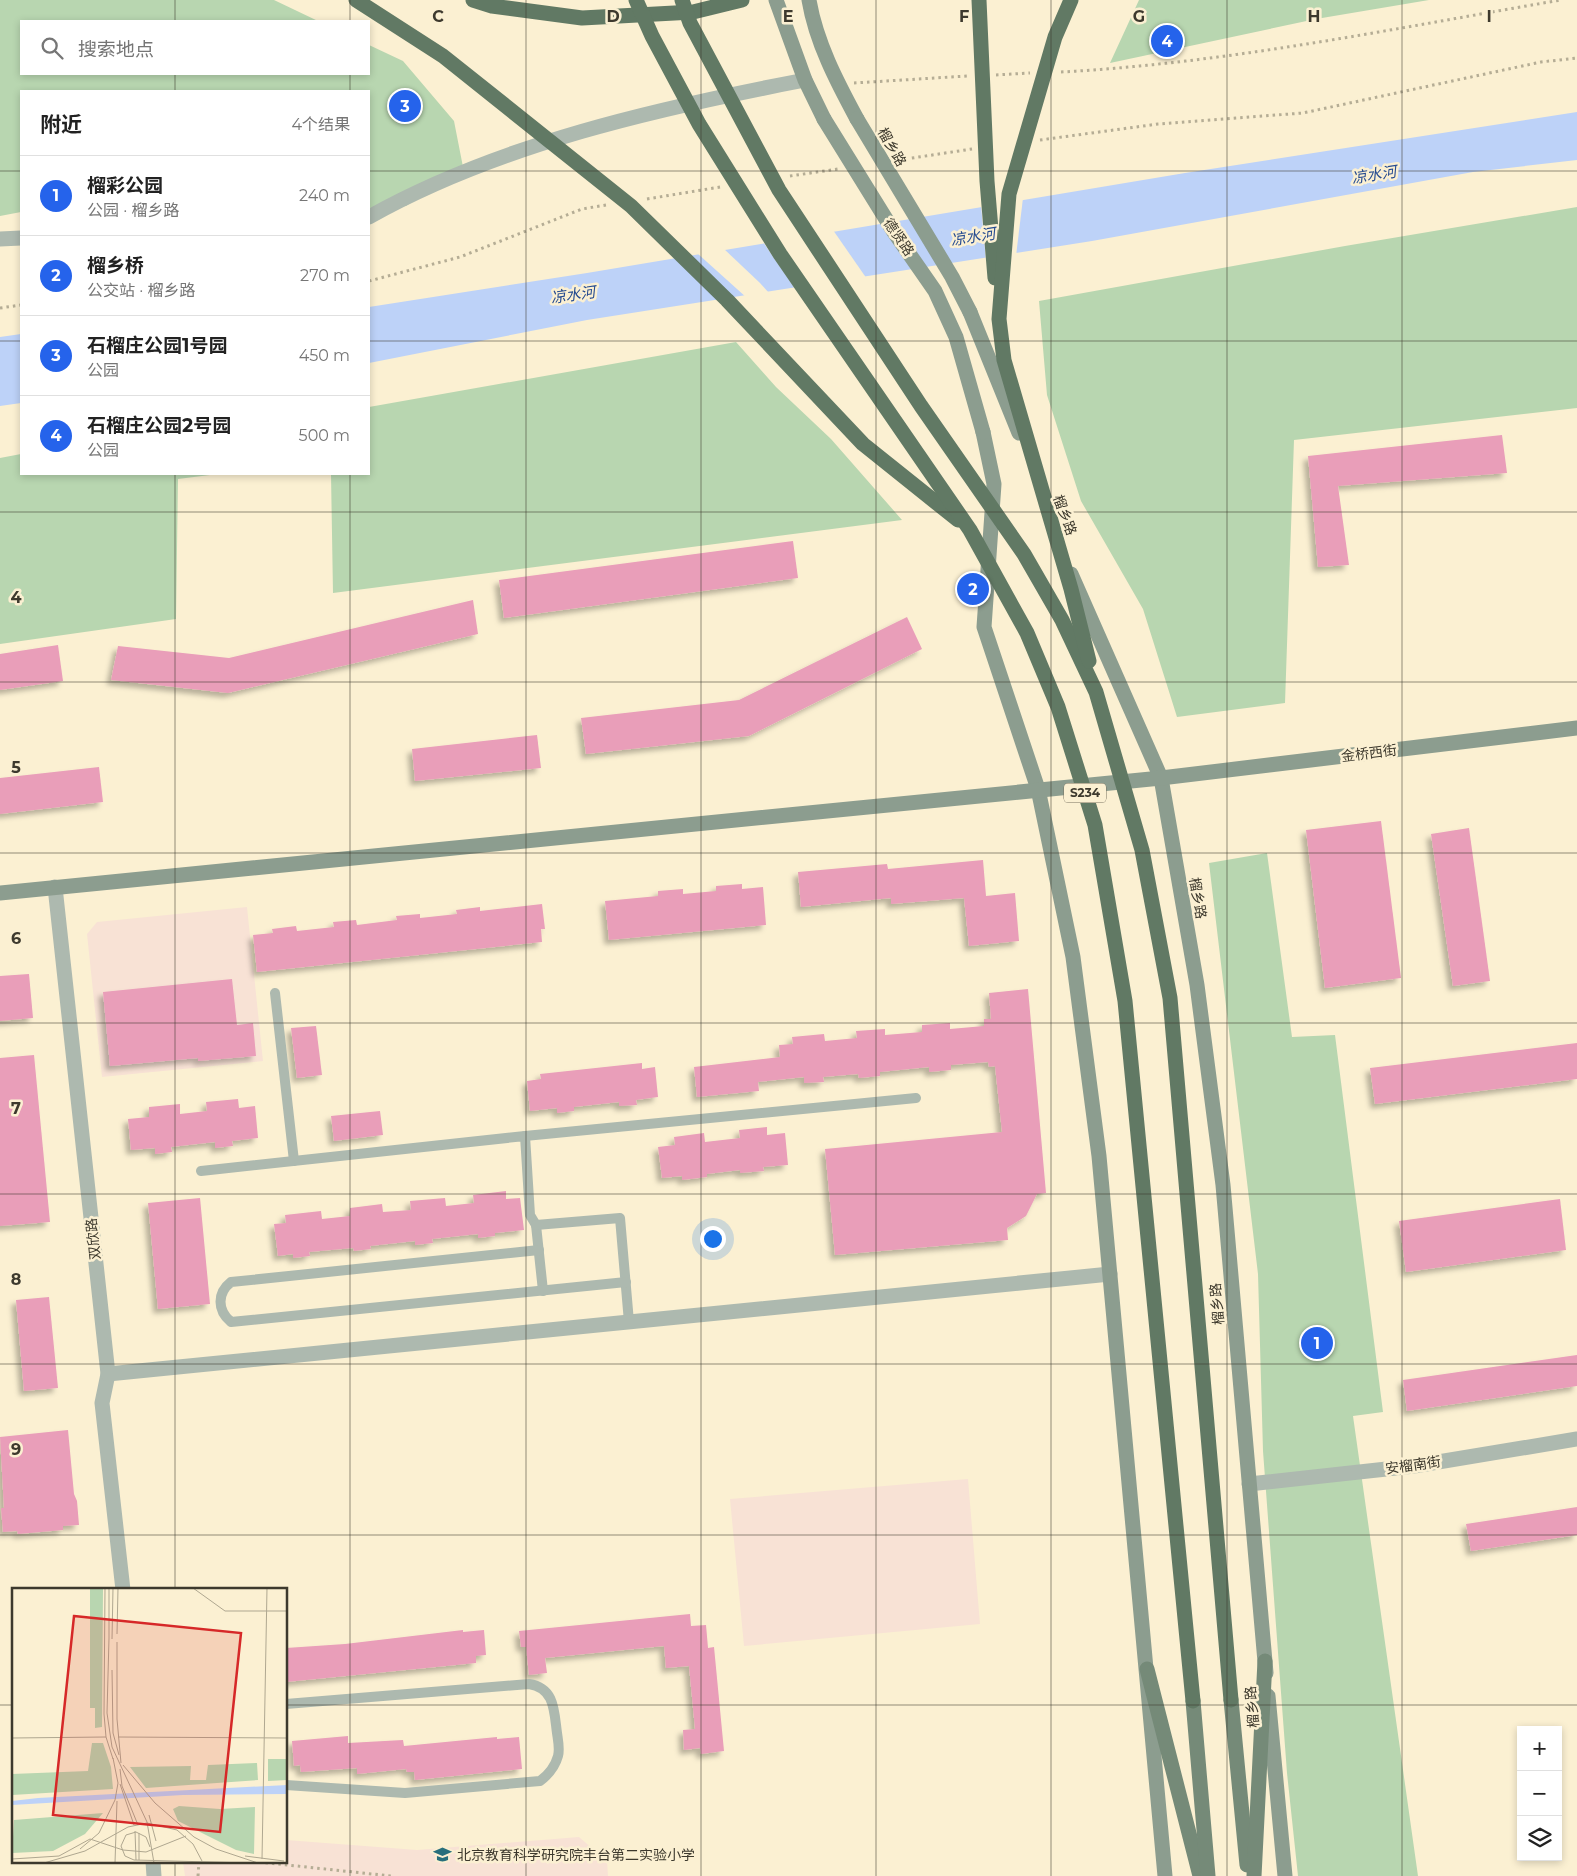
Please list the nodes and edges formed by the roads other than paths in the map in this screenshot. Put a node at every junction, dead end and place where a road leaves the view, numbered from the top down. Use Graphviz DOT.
graph roads {
  1 [pos="356,0"];
  2 [pos="473,0"];
  3 [pos="636,0"];
  4 [pos="682,0"];
  5 [pos="742,0"];
  6 [pos="776,0"];
  7 [pos="808,0"];
  8 [pos="979,0"];
  9 [pos="1071,0"];
  10 [pos="805,80"];
  11 [pos="370,216"];
  12 [pos="20,238"];
  13 [pos="0,239"];
  14 [pos="999,319"];
  15 [pos="970,530"];
  16 [pos="1096,692"];
  17 [pos="1577,728"];
  18 [pos="1161,778"];
  19 [pos="1038,789"];
  20 [pos="55,887"];
  21 [pos="0,893"];
  22 [pos="276,993"];
  23 [pos="916,1098"];
  24 [pos="525,1136"];
  25 [pos="294,1161"];
  26 [pos="201,1171"];
  27 [pos="536,1225"];
  28 [pos="539,1250"];
  29 [pos="1110,1274"];
  30 [pos="626,1282"];
  31 [pos="543,1291"];
  32 [pos="629,1322"];
  33 [pos="108,1374"];
  34 [pos="1577,1439"];
  35 [pos="1249,1484"];
  36 [pos="123,1588"];
  37 [pos="1264,1661"];
  38 [pos="1147,1669"];
  39 [pos="1231,1700"];
  40 [pos="1194,1702"];
  41 [pos="288,1704"];
  42 [pos="288,1784"];
  43 [pos="1165,1876"];
  44 [pos="1200,1876"];
  45 [pos="1208,1876"];
  46 [pos="1248,1876"];
  47 [pos="1254,1876"];
  48 [pos="1285,1876"];
  1 -- 15 [label="highway, bridge"];
  2 -- 5 [label="highway, bridge"];
  3 -- 15 [label="highway, S234, bridge"];
  4 -- 16 [label="highway, 榴乡路 / S234, bridge"];
  6 -- 10 [label="street, 德贤路"];
  7 -- 18 [label="street, 榴乡路, bridge"];
  8 -- 14 [label="highway, bridge"];
  9 -- 14 [label="highway, bridge"];
  10 -- 11 [label="street"];
  10 -- 19 [label="street, 德贤路, bridge"];
  12 -- 13 [label="street"];
  14 -- 16 [label="highway, bridge"];
  15 -- 40 [label="highway, S234, bridge"];
  16 -- 39 [label="highway, 榴乡路 / S234, bridge"];
  17 -- 18 [label="street, 金桥西街"];
  18 -- 19 [label="street, 金桥西街"];
  18 -- 35 [label="street, 榴乡路"];
  19 -- 20 [label="street, 金桥西街"];
  19 -- 29 [label="street"];
  20 -- 21 [label="street, 金桥西街"];
  20 -- 33 [label="street, 双欣路"];
  22 -- 25 [label="lane"];
  23 -- 24 [label="lane"];
  24 -- 25 [label="lane"];
  24 -- 27 [label="lane"];
  25 -- 26 [label="lane"];
  27 -- 28 [label="lane"];
  27 -- 30 [label="lane"];
  28 -- 31 [label="lane"];
  28 -- 31 [label="lane"];
  29 -- 32 [label="street"];
  29 -- 38 [label="street"];
  30 -- 31 [label="lane"];
  30 -- 32 [label="lane"];
  32 -- 33 [label="street"];
  33 -- 36 [label="street, 双欣路"];
  34 -- 35 [label="street, 安榴南街"];
  35 -- 37 [label="street, 榴乡路"];
  37 -- 47 [label="main road"];
  37 -- 48 [label="street, 榴乡路"];
  38 -- 43 [label="street"];
  38 -- 44 [label="main road"];
  39 -- 46 [label="main road, 榴乡路"];
  40 -- 45 [label="main road"];
  41 -- 42 [label="lane"];
}
